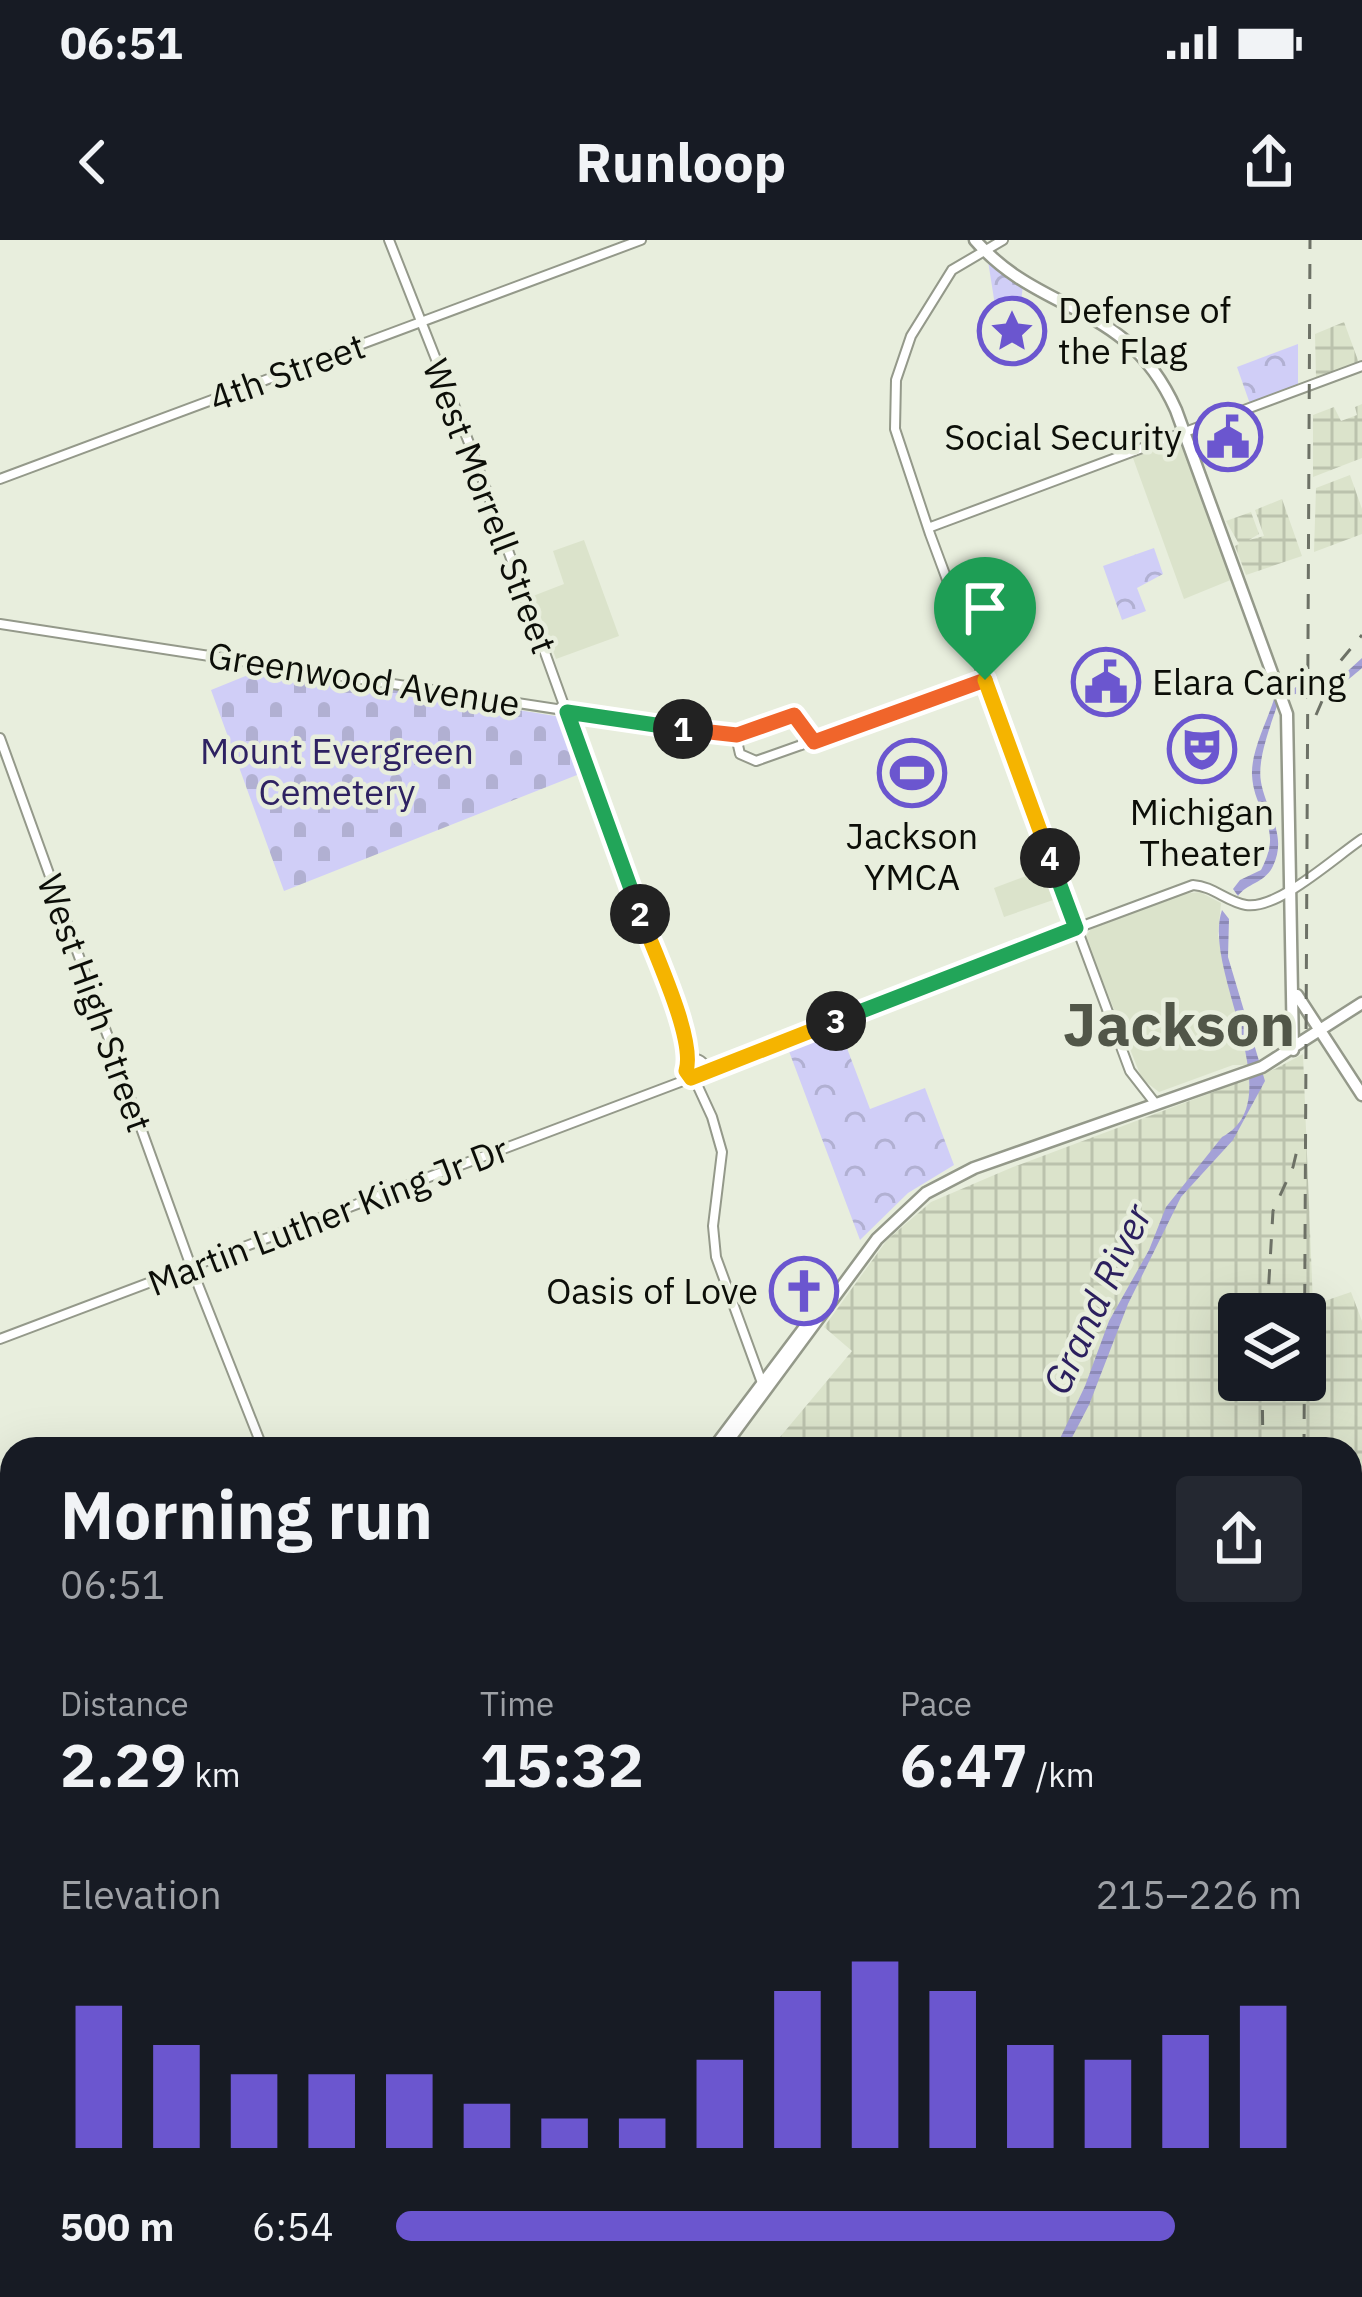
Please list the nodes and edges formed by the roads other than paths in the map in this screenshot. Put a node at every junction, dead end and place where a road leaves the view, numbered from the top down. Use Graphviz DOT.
graph roads {
  1 [pos="389,240"];
  2 [pos="641,240"];
  3 [pos="1003,240"];
  4 [pos="980,245"];
  5 [pos="419,323"];
  6 [pos="1362,366"];
  7 [pos="1185,432"];
  8 [pos="0,479"];
  9 [pos="928,528"];
  10 [pos="0,624"];
  11 [pos="985,680"];
  12 [pos="567,712"];
  13 [pos="742,734"];
  14 [pos="727,735"];
  15 [pos="0,738"];
  16 [pos="810,738"];
  17 [pos="738,750"];
  18 [pos="1362,839"];
  19 [pos="1290,890"];
  20 [pos="1076,928"];
  21 [pos="1295,992"];
  22 [pos="1362,1003"];
  23 [pos="1320,1032"];
  24 [pos="1293,1050"];
  25 [pos="696,1070"];
  26 [pos="1362,1095"];
  27 [pos="1158,1105"];
  28 [pos="191,1267"];
  29 [pos="0,1339"];
  30 [pos="764,1388"];
  31 [pos="258,1437"];
  32 [pos="723,1437"];
  33 [pos="730,1437"];
  1 -- 5 [label="street, West Morrell Street"];
  2 -- 5 [label="street, 4th Street"];
  3 -- 4 [label="street"];
  4 -- 7 [label="main road"];
  4 -- 9 [label="street"];
  5 -- 8 [label="street, 4th Street"];
  5 -- 12 [label="street, West Morrell Street"];
  6 -- 7 [label="street"];
  7 -- 9 [label="street"];
  7 -- 19 [label="main road"];
  9 -- 11 [label="street"];
  10 -- 12 [label="street, Greenwood Avenue"];
  11 -- 16 [label="street"];
  11 -- 20 [label="street"];
  12 -- 14 [label="street, Greenwood Avenue"];
  12 -- 25 [label="street, West Morrell Street"];
  13 -- 14 [label="street, Greenwood Avenue"];
  13 -- 16 [label="street, Greenwood Avenue"];
  13 -- 17 [label="street"];
  14 -- 17 [label="street"];
  15 -- 28 [label="street, West High Street"];
  16 -- 17 [label="street"];
  18 -- 19 [label="street, Martin Luther King Jr Dr"];
  19 -- 20 [label="street, Martin Luther King Jr Dr"];
  19 -- 21 [label="main road"];
  20 -- 25 [label="street, Martin Luther King Jr Dr"];
  20 -- 27 [label="street"];
  21 -- 23 [label="main road"];
  21 -- 24 [label="main road"];
  22 -- 23 [label="main road"];
  23 -- 24 [label="main road"];
  23 -- 26 [label="main road"];
  24 -- 27 [label="main road"];
  25 -- 28 [label="street, Martin Luther King Jr Dr"];
  25 -- 30 [label="street, West Morrell Street"];
  27 -- 30 [label="main road"];
  28 -- 29 [label="street, Martin Luther King Jr Dr"];
  28 -- 31 [label="street, West High Street"];
  30 -- 32 [label="main road"];
  30 -- 33 [label="main road"];
}
